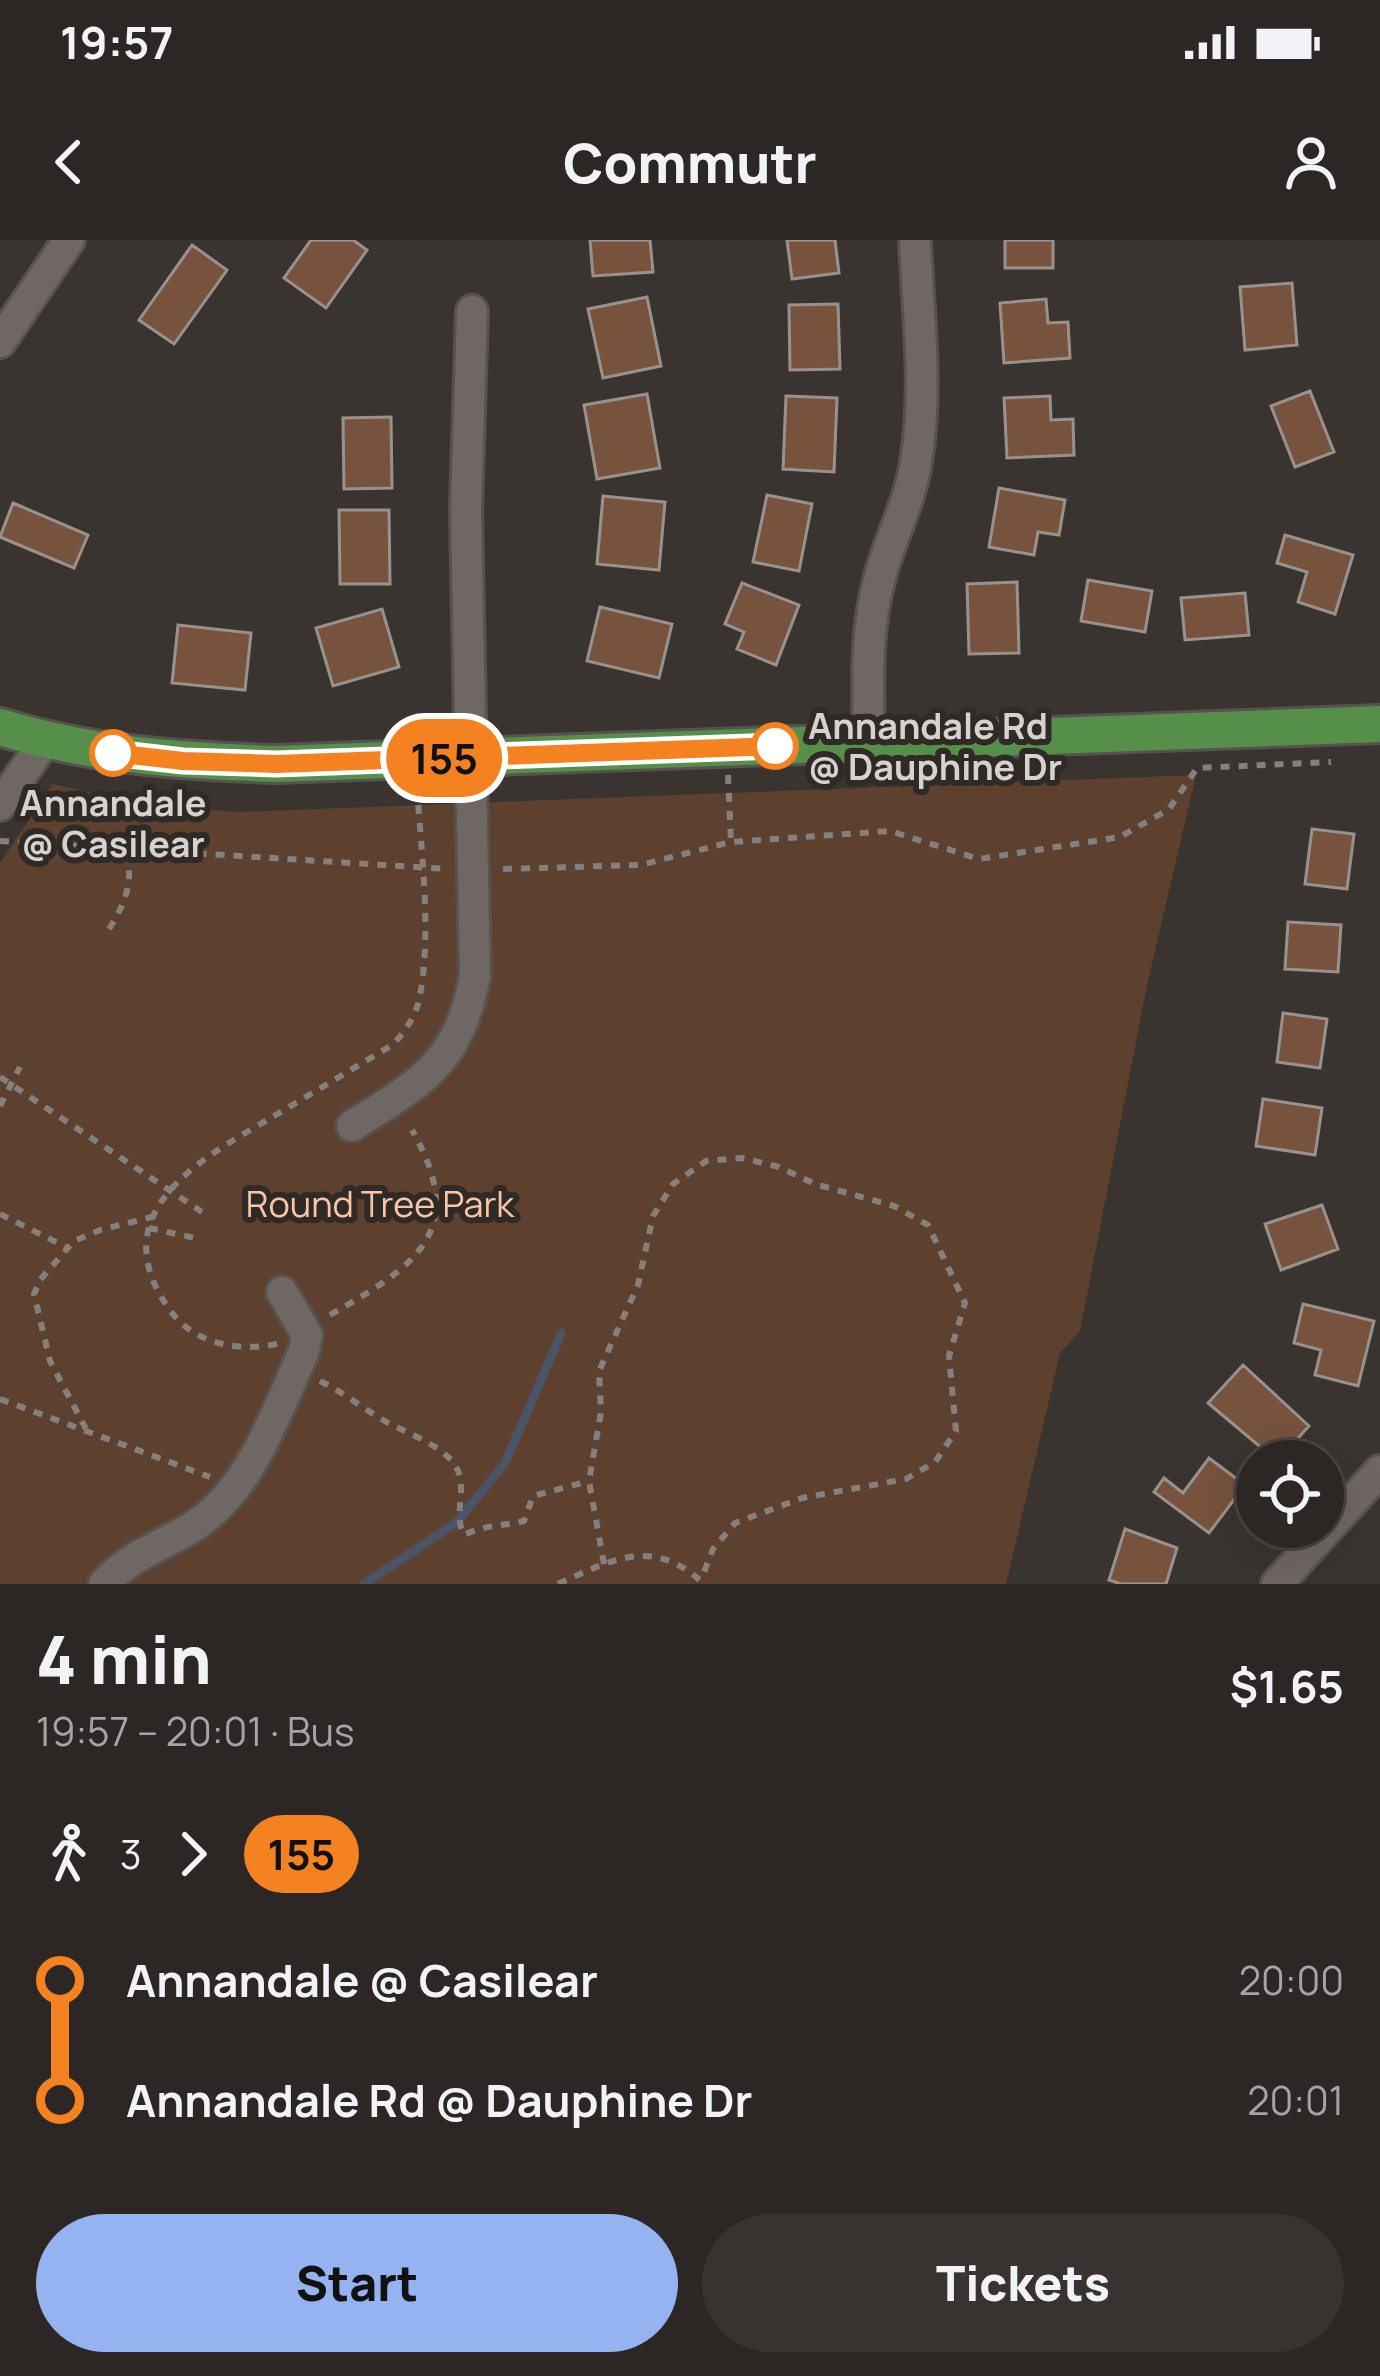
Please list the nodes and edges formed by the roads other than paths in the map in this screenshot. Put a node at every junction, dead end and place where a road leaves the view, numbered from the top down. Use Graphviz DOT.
graph roads {
  1 [pos="69,240"];
  2 [pos="915,240"];
  3 [pos="472,311"];
  4 [pos="0,342"];
  5 [pos="1380,724"];
  6 [pos="0,727"];
  7 [pos="45,741"];
  8 [pos="869,742"];
  9 [pos="472,758"];
  10 [pos="0,805"];
  11 [pos="352,1126"];
  12 [pos="282,1292"];
  13 [pos="1380,1471"];
  14 [pos="104,1584"];
  15 [pos="1276,1584"];
  1 -- 4 [label="street"];
  2 -- 8 [label="street"];
  3 -- 9 [label="street"];
  5 -- 8 [label="main road"];
  6 -- 7 [label="main road"];
  7 -- 9 [label="main road"];
  7 -- 10 [label="street"];
  8 -- 9 [label="main road"];
  9 -- 11 [label="street"];
  12 -- 14 [label="street"];
  13 -- 15 [label="street"];
}
